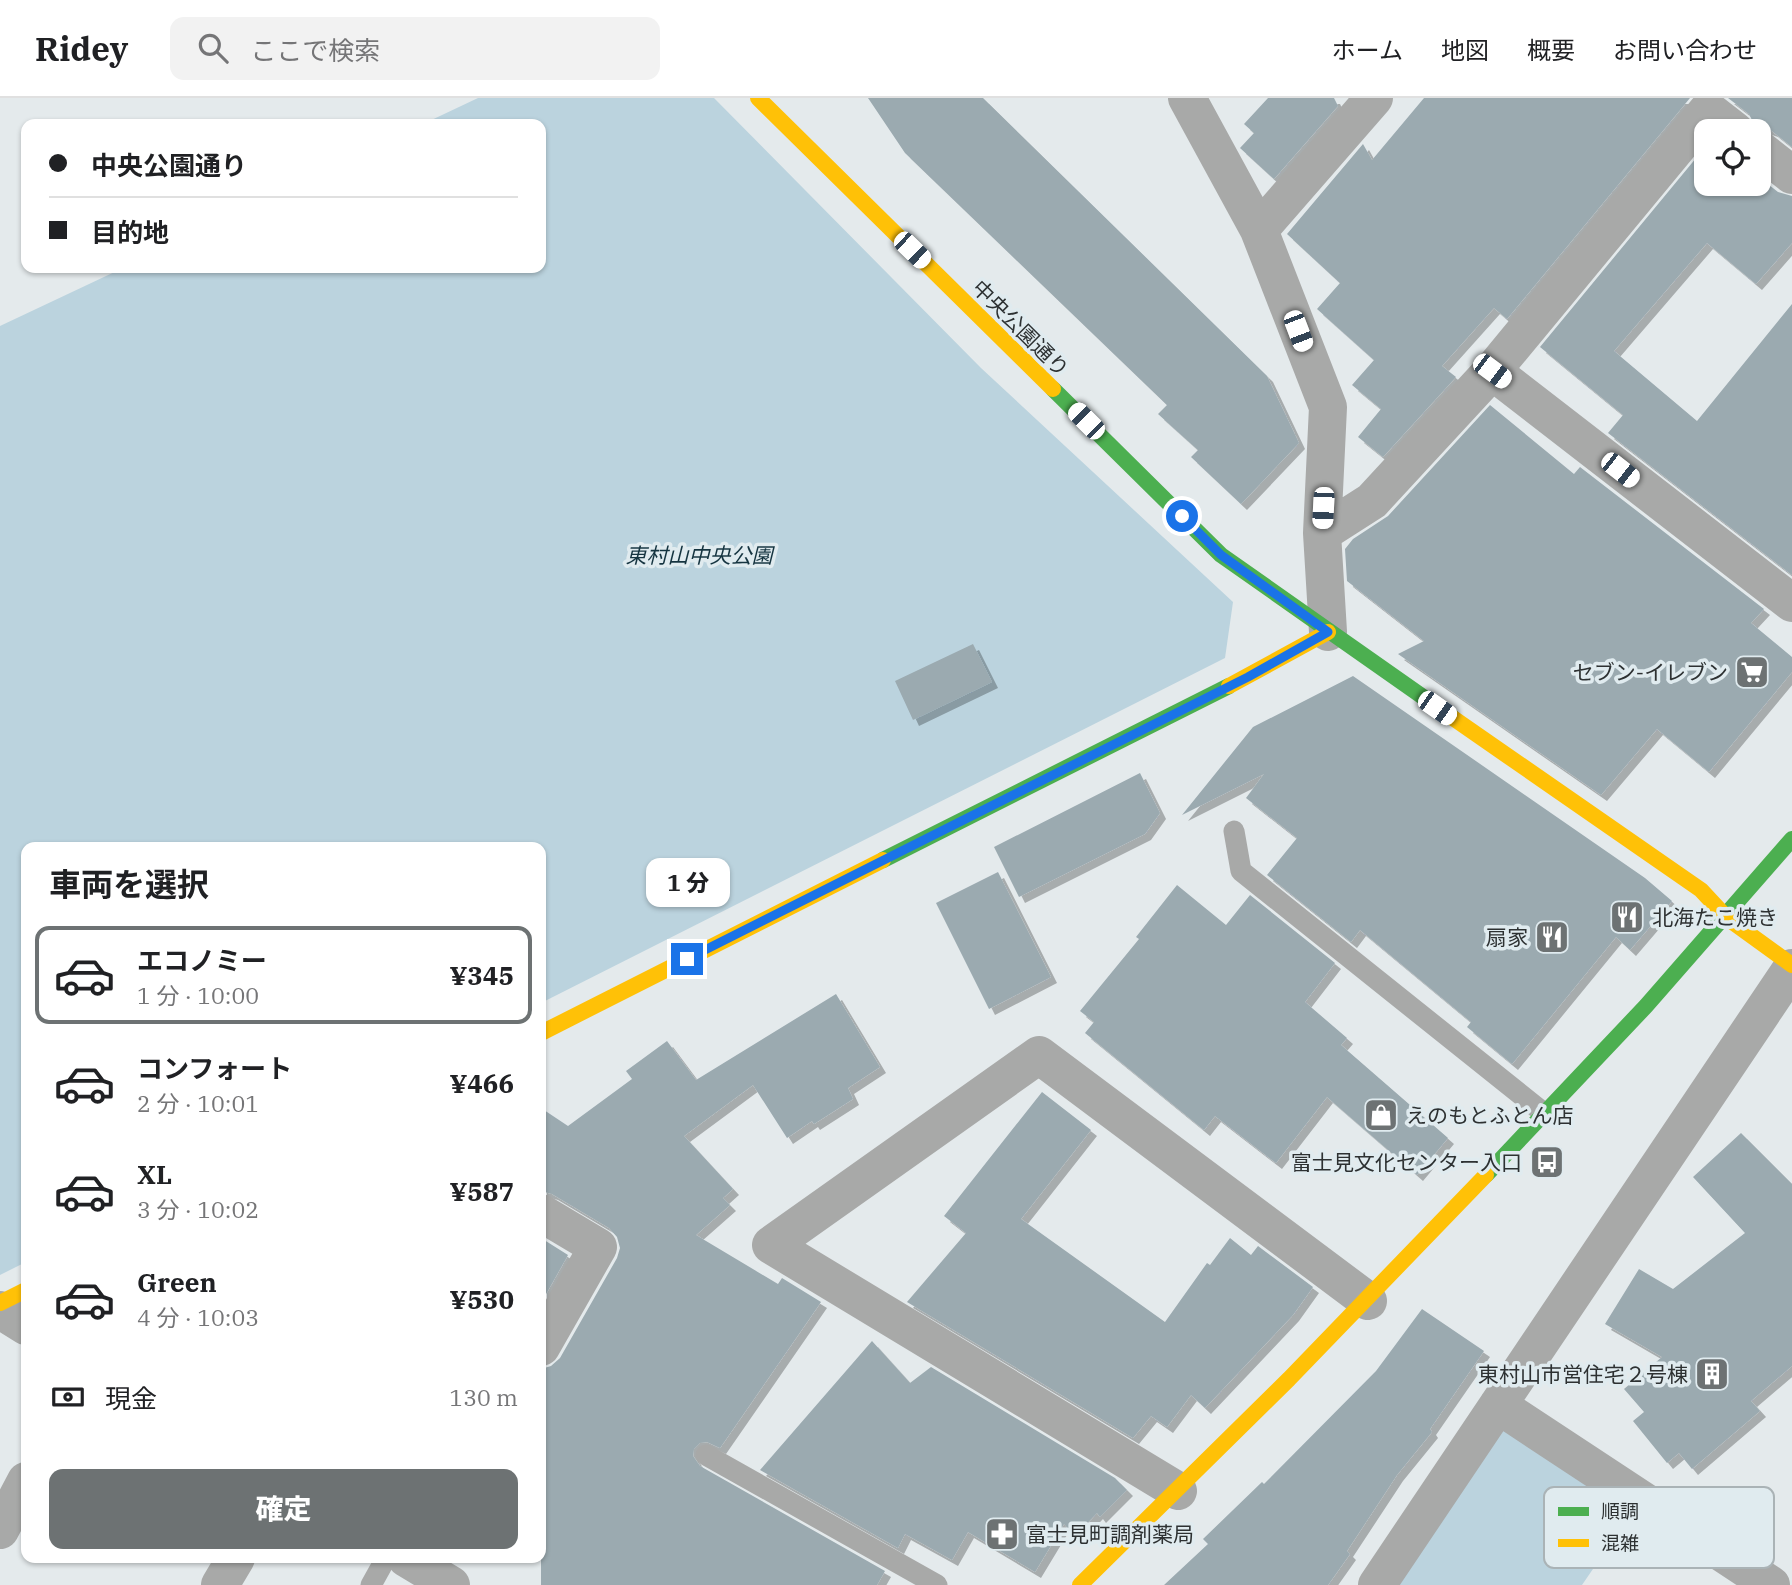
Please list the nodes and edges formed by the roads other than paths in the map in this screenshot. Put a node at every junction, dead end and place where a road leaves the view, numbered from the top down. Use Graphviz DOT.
graph roads {
  1 [pos="758,98"];
  2 [pos="1187,98"];
  3 [pos="1374,98"];
  4 [pos="1701,119"];
  5 [pos="1720,119"];
  6 [pos="1694,127"];
  7 [pos="1771,158"];
  8 [pos="1792,175"];
  9 [pos="1259,230"];
  10 [pos="1492,371"];
  11 [pos="1322,533"];
  12 [pos="1792,603"];
  13 [pos="1328,632"];
  14 [pos="1234,831"];
  15 [pos="1792,839"];
  16 [pos="1727,918"];
  17 [pos="1792,967"];
  18 [pos="546,1030"];
  19 [pos="1545,1114"];
  20 [pos="546,1216"];
  21 [pos="21,1292"];
  22 [pos="1368,1301"];
  23 [pos="0,1303"];
  24 [pos="0,1310"];
  25 [pos="21,1323"];
  26 [pos="546,1339"];
  27 [pos="1498,1405"];
  28 [pos="706,1455"];
  29 [pos="1622,1487"];
  30 [pos="21,1490"];
  31 [pos="1178,1491"];
  32 [pos="0,1530"];
  33 [pos="233,1563"];
  34 [pos="401,1563"];
  35 [pos="414,1563"];
  36 [pos="1745,1568"];
  37 [pos="220,1585"];
  38 [pos="371,1585"];
  39 [pos="451,1585"];
  40 [pos="937,1585"];
  41 [pos="1080,1585"];
  42 [pos="1377,1585"];
  43 [pos="1771,1585"];
  1 -- 13 [label="street, 中央公園通り"];
  2 -- 9 [label="street"];
  3 -- 9 [label="street"];
  4 -- 5 [label="street"];
  6 -- 10 [label="street"];
  7 -- 8 [label="street"];
  9 -- 11 [label="street"];
  10 -- 11 [label="street"];
  10 -- 12 [label="street"];
  11 -- 13 [label="street"];
  13 -- 16 [label="street, 中央公園通り"];
  13 -- 18 [label="street"];
  14 -- 19 [label="lane"];
  15 -- 16 [label="street"];
  16 -- 17 [label="street, 中央公園通り"];
  16 -- 19 [label="street"];
  17 -- 27 [label="street"];
  19 -- 22 [label="street"];
  20 -- 26 [label="street"];
  21 -- 23 [label="street"];
  22 -- 31 [label="street"];
  22 -- 31 [label="street"];
  24 -- 25 [label="street"];
  27 -- 29 [label="street"];
  27 -- 42 [label="street"];
  28 -- 40 [label="lane"];
  30 -- 32 [label="street"];
  31 -- 41 [label="street"];
  33 -- 37 [label="street"];
  34 -- 38 [label="lane"];
  35 -- 39 [label="street"];
  36 -- 43 [label="street"];
}
